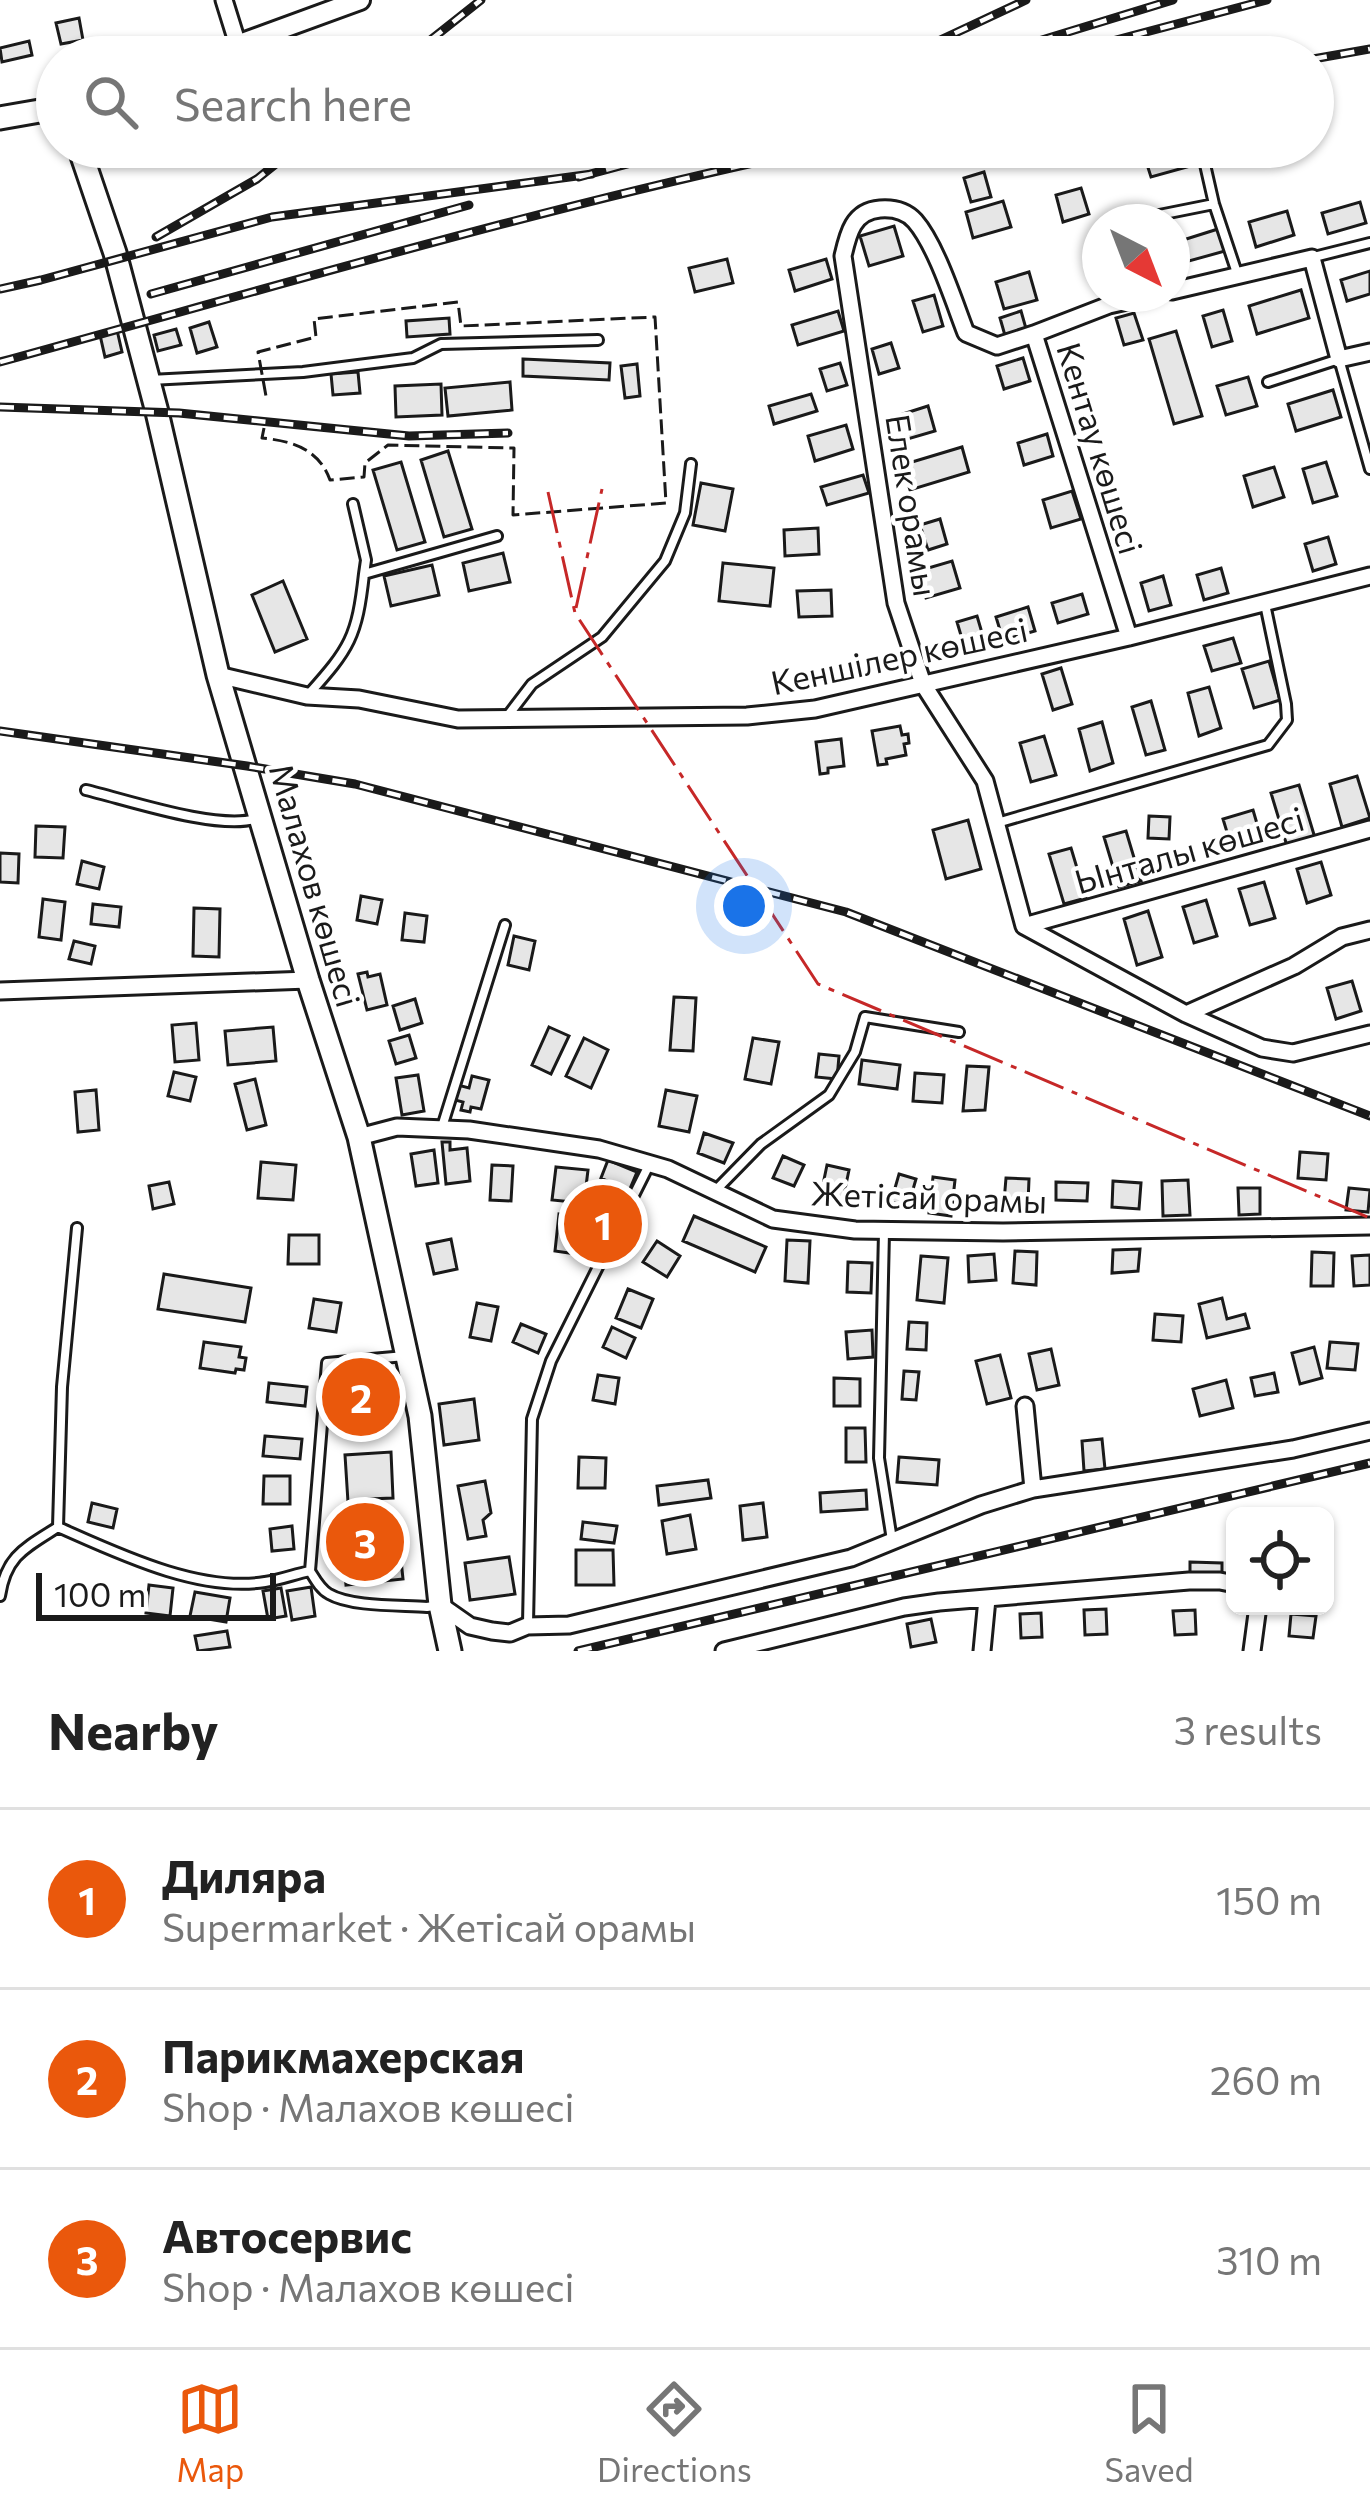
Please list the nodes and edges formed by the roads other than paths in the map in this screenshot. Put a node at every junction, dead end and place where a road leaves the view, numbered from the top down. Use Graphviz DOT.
graph roads {
  1 [pos="224,0"];
  2 [pos="360,0"];
  3 [pos="235,36"];
  4 [pos="262,36"];
  5 [pos="36,112"];
  6 [pos="0,118"];
  7 [pos="86,168"];
  8 [pos="1206,168"];
  9 [pos="1214,204"];
  10 [pos="1190,209"];
  11 [pos="1370,243"];
  12 [pos="1312,258"];
  13 [pos="1239,277"];
  14 [pos="1190,287"];
  15 [pos="1082,311"];
  16 [pos="1034,334"];
  17 [pos="598,340"];
  18 [pos="1370,352"];
  19 [pos="1339,359"];
  20 [pos="148,380"];
  21 [pos="1268,382"];
  22 [pos="691,464"];
  23 [pos="1370,470"];
  24 [pos="353,504"];
  25 [pos="496,536"];
  26 [pos="364,574"];
  27 [pos="1370,576"];
  28 [pos="1265,604"];
  29 [pos="1129,637"];
  30 [pos="218,675"];
  31 [pos="923,684"];
  32 [pos="308,696"];
  33 [pos="505,719"];
  34 [pos="86,790"];
  35 [pos="262,817"];
  36 [pos="996,824"];
  37 [pos="1370,829"];
  38 [pos="505,925"];
  39 [pos="1024,926"];
  40 [pos="1370,930"];
  41 [pos="308,980"];
  42 [pos="0,991"];
  43 [pos="1186,1014"];
  44 [pos="959,1032"];
  45 [pos="1370,1034"];
  46 [pos="442,1128"];
  47 [pos="359,1137"];
  48 [pos="649,1165"];
  49 [pos="715,1192"];
  50 [pos="1370,1226"];
  51 [pos="77,1228"];
  52 [pos="884,1230"];
  53 [pos="406,1355"];
  54 [pos="1025,1406"];
  55 [pos="1370,1431"];
  56 [pos="1033,1489"];
  57 [pos="58,1527"];
  58 [pos="892,1541"];
  59 [pos="310,1570"];
  60 [pos="1226,1582"];
  61 [pos="0,1596"];
  62 [pos="987,1599"];
  63 [pos="440,1605"];
  64 [pos="1257,1615"];
  65 [pos="527,1626"];
  66 [pos="450,1651"];
  67 [pos="724,1651"];
  68 [pos="982,1651"];
  69 [pos="1252,1651"];
  1 -- 3 [label="street"];
  2 -- 4 [label="street"];
  5 -- 6 [label="main road"];
  7 -- 20 [label="main road, Малахов көшесі"];
  8 -- 9 [label="lane"];
  9 -- 10 [label="lane"];
  9 -- 13 [label="lane"];
  11 -- 12 [label="lane"];
  12 -- 13 [label="street"];
  12 -- 19 [label="street"];
  13 -- 14 [label="street"];
  15 -- 16 [label="street, Кентау көшесі"];
  16 -- 29 [label="street, Кентау көшесі"];
  16 -- 31 [label="street, Елек орамы"];
  17 -- 20 [label="lane"];
  18 -- 19 [label="street"];
  19 -- 21 [label="lane"];
  19 -- 23 [label="lane"];
  20 -- 30 [label="main road, Малахов көшесі"];
  22 -- 33 [label="lane"];
  24 -- 26 [label="lane"];
  25 -- 26 [label="lane"];
  26 -- 32 [label="lane"];
  27 -- 28 [label="street, Кеншілер көшесі"];
  28 -- 29 [label="street, Кеншілер көшесі"];
  28 -- 36 [label="lane"];
  29 -- 31 [label="street, Кеншілер көшесі"];
  30 -- 32 [label="street, Кеншілер көшесі"];
  30 -- 35 [label="main road, Малахов көшесі"];
  31 -- 33 [label="street, Кеншілер көшесі"];
  31 -- 36 [label="street, Елек орамы"];
  32 -- 33 [label="street, Кеншілер көшесі"];
  34 -- 35 [label="lane"];
  35 -- 41 [label="main road, Малахов көшесі"];
  36 -- 39 [label="street, Елек орамы"];
  37 -- 39 [label="street, Ынталы көшесі"];
  38 -- 46 [label="lane"];
  39 -- 43 [label="street"];
  40 -- 43 [label="street"];
  41 -- 42 [label="street"];
  41 -- 47 [label="main road, Малахов көшесі"];
  43 -- 45 [label="street"];
  44 -- 49 [label="lane"];
  46 -- 47 [label="street, Жетісай орамы"];
  46 -- 48 [label="street, Жетісай орамы"];
  47 -- 53 [label="main road, Малахов көшесі"];
  48 -- 49 [label="street, Жетісай орамы"];
  48 -- 65 [label="lane"];
  49 -- 52 [label="street, Жетісай орамы"];
  50 -- 52 [label="street, Жетісай орамы"];
  51 -- 57 [label="lane"];
  52 -- 58 [label="lane"];
  53 -- 59 [label="lane"];
  53 -- 63 [label="main road, Малахов көшесі"];
  54 -- 56 [label="street"];
  55 -- 56 [label="street"];
  56 -- 58 [label="street"];
  57 -- 59 [label="lane"];
  57 -- 61 [label="lane"];
  58 -- 65 [label="street"];
  59 -- 63 [label="lane"];
  60 -- 62 [label="street"];
  62 -- 67 [label="street"];
  62 -- 68 [label="street"];
  63 -- 65 [label="street"];
  63 -- 66 [label="main road, Малахов көшесі"];
  64 -- 69 [label="street"];
}
